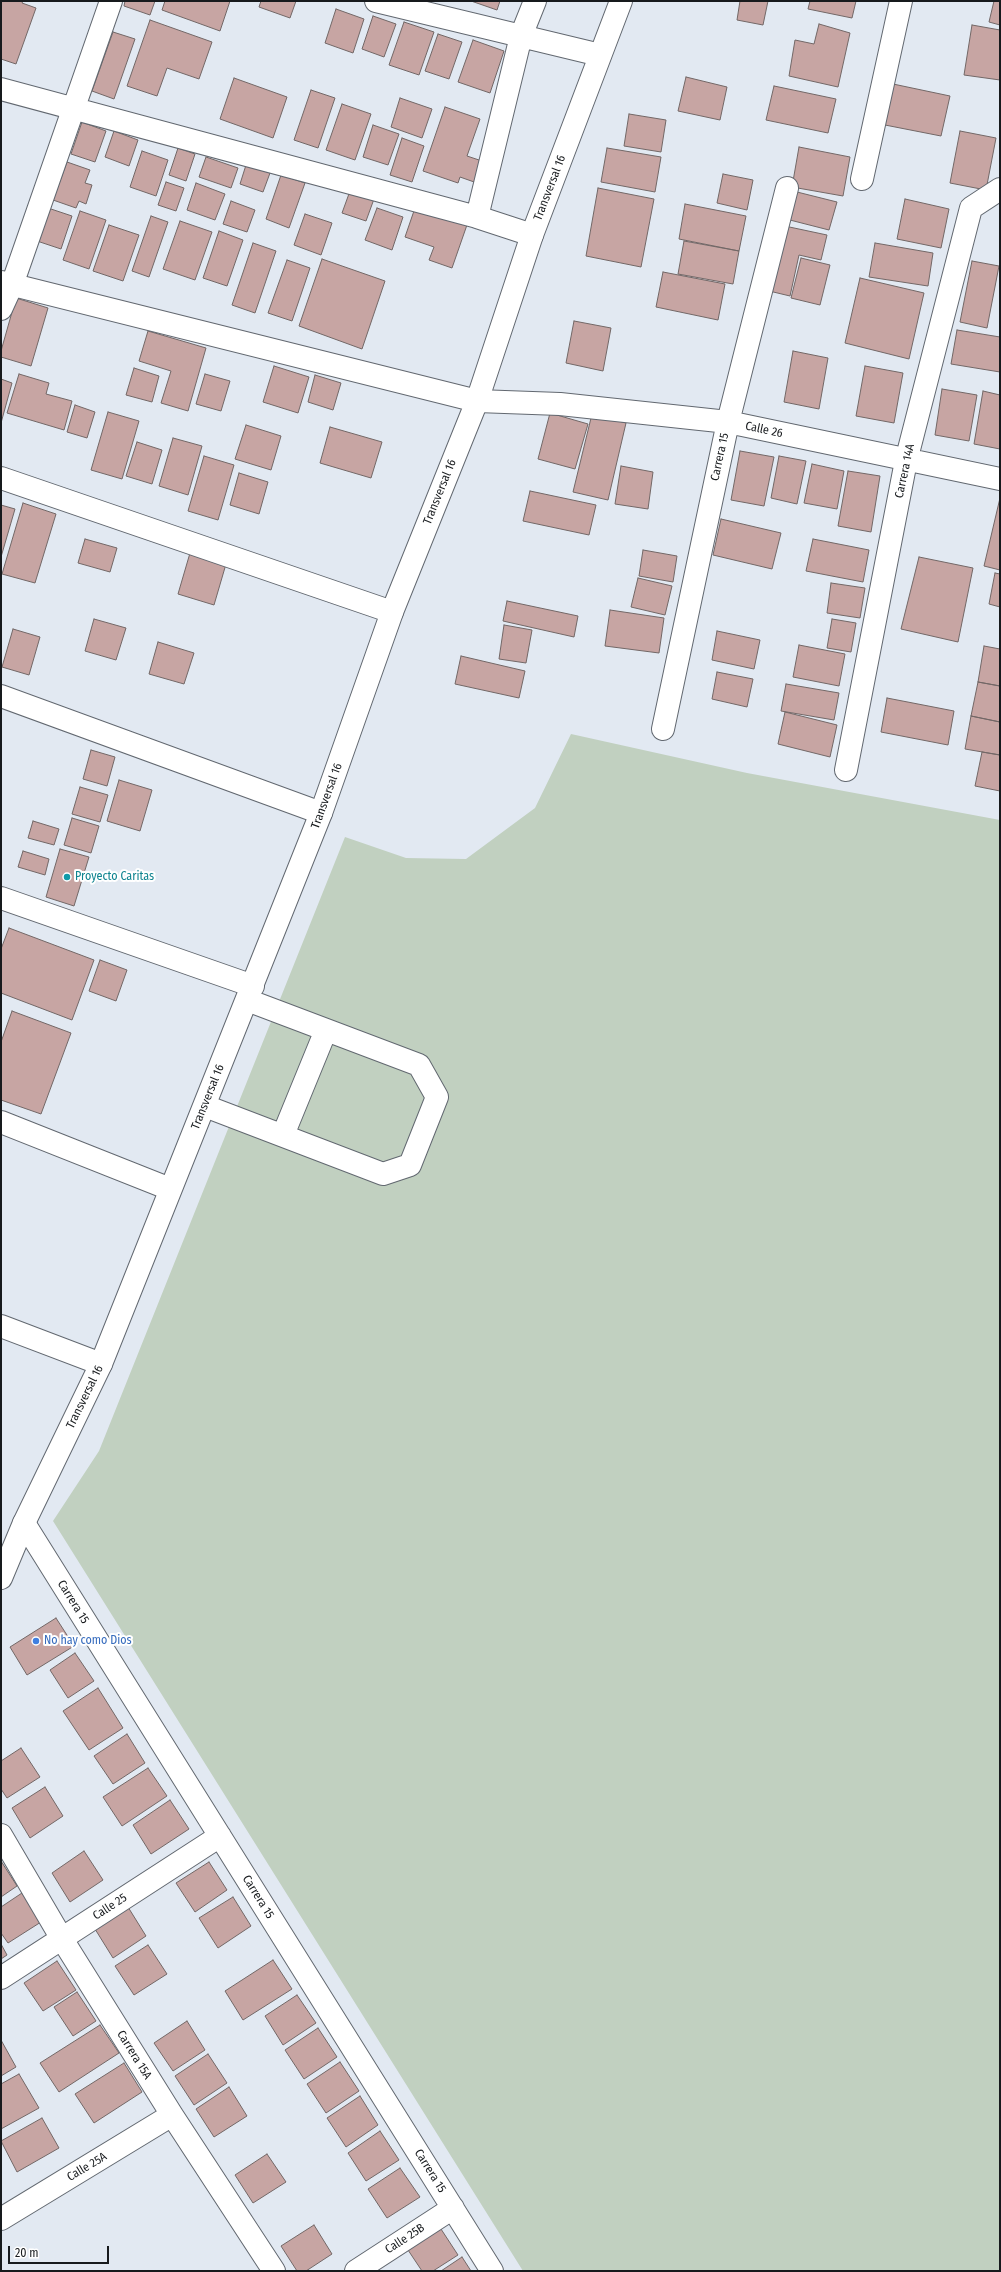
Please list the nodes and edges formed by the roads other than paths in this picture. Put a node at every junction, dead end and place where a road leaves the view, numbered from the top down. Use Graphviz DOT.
graph roads {
  1 [pos="110,1"];
  2 [pos="376,1"];
  3 [pos="535,1"];
  4 [pos="621,1"];
  5 [pos="901,1"];
  6 [pos="521,36"];
  7 [pos="600,55"];
  8 [pos="1,89"];
  9 [pos="74,110"];
  10 [pos="862,178"];
  11 [pos="787,188"];
  12 [pos="1000,189"];
  13 [pos="477,217"];
  14 [pos="532,235"];
  15 [pos="6,283"];
  16 [pos="1,309"];
  17 [pos="477,401"];
  18 [pos="728,422"];
  19 [pos="906,461"];
  20 [pos="1,478"];
  21 [pos="1000,479"];
  22 [pos="392,612"];
  23 [pos="1,696"];
  24 [pos="663,728"];
  25 [pos="846,770"];
  26 [pos="321,813"];
  27 [pos="1,898"];
  28 [pos="250,993"];
  29 [pos="326,1030"];
  30 [pos="205,1106"];
  31 [pos="1,1122"];
  32 [pos="283,1135"];
  33 [pos="170,1189"];
  34 [pos="1,1326"];
  35 [pos="101,1364"];
  36 [pos="24,1523"];
  37 [pos="1,1578"];
  38 [pos="1,1835"];
  39 [pos="220,1836"];
  40 [pos="62,1939"];
  41 [pos="1,1978"];
  42 [pos="172,2115"];
  43 [pos="453,2208"];
  44 [pos="1,2219"];
  45 [pos="274,2271"];
  46 [pos="356,2271"];
  47 [pos="492,2271"];
  1 -- 9 [label="street"];
  2 -- 6 [label="street"];
  3 -- 6 [label="street"];
  4 -- 7 [label="street, Transversal 16"];
  5 -- 10 [label="street"];
  6 -- 7 [label="street"];
  6 -- 13 [label="street"];
  7 -- 14 [label="street, Transversal 16"];
  8 -- 9 [label="street"];
  9 -- 13 [label="street"];
  9 -- 15 [label="street"];
  11 -- 18 [label="street, Carrera 15"];
  12 -- 19 [label="street, Carrera 14A"];
  13 -- 14 [label="street"];
  14 -- 17 [label="street, Transversal 16"];
  15 -- 16 [label="street"];
  15 -- 17 [label="street, Calle 26"];
  17 -- 18 [label="street, Calle 26"];
  17 -- 22 [label="street, Transversal 16"];
  18 -- 19 [label="street, Calle 26"];
  18 -- 24 [label="street, Carrera 15"];
  19 -- 21 [label="street, Calle 26"];
  19 -- 25 [label="street, Carrera 14A"];
  20 -- 22 [label="street"];
  22 -- 26 [label="street, Transversal 16"];
  23 -- 26 [label="street"];
  26 -- 28 [label="street, Transversal 16"];
  27 -- 28 [label="street"];
  28 -- 29 [label="street"];
  28 -- 30 [label="street, Transversal 16"];
  29 -- 32 [label="street"];
  29 -- 32 [label="street"];
  30 -- 32 [label="street"];
  30 -- 33 [label="street, Transversal 16"];
  31 -- 33 [label="street"];
  33 -- 35 [label="street, Transversal 16"];
  34 -- 35 [label="street"];
  35 -- 36 [label="street, Transversal 16"];
  36 -- 37 [label="street, Transversal 16"];
  36 -- 39 [label="street, Carrera 15"];
  38 -- 40 [label="street, Carrera 15A"];
  39 -- 40 [label="street, Calle 25"];
  39 -- 43 [label="street, Carrera 15"];
  40 -- 41 [label="street, Calle 25"];
  40 -- 42 [label="street, Carrera 15A"];
  42 -- 44 [label="street, Calle 25A"];
  42 -- 45 [label="street, Carrera 15A"];
  43 -- 46 [label="street, Calle 25B"];
  43 -- 47 [label="street, Carrera 15"];
}
